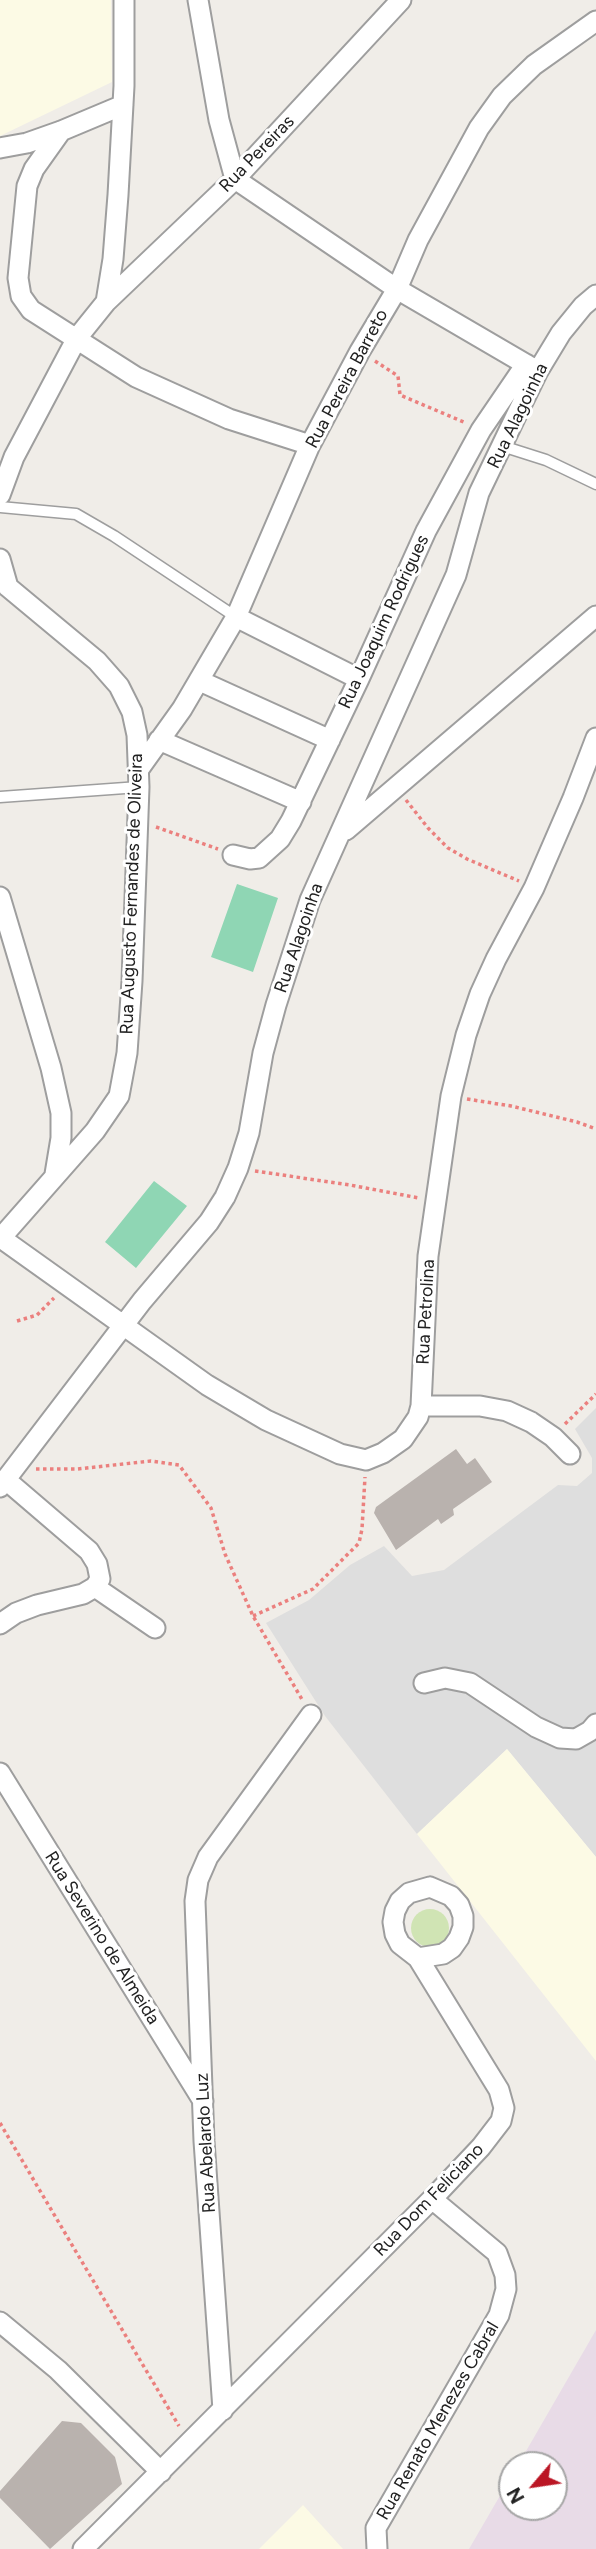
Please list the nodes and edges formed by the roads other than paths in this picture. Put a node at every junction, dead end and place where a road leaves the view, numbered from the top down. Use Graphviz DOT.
graph roads {
  1 [pos="124,0"];
  2 [pos="198,0"];
  3 [pos="401,0"];
  4 [pos="596,21"];
  5 [pos="123,106"];
  6 [pos="61,131"];
  7 [pos="0,148"];
  8 [pos="235,179"];
  9 [pos="397,289"];
  10 [pos="596,295"];
  11 [pos="106,302"];
  12 [pos="77,338"];
  13 [pos="532,368"];
  14 [pos="310,445"];
  15 [pos="502,446"];
  16 [pos="453,481"];
  17 [pos="596,484"];
  18 [pos="2,486"];
  19 [pos="479,494"];
  20 [pos="0,507"];
  21 [pos="0,559"];
  22 [pos="4,589"];
  23 [pos="596,616"];
  24 [pos="236,617"];
  25 [pos="359,679"];
  26 [pos="200,681"];
  27 [pos="596,738"];
  28 [pos="159,740"];
  29 [pos="330,740"];
  30 [pos="139,778"];
  31 [pos="0,797"];
  32 [pos="300,802"];
  33 [pos="340,835"];
  34 [pos="233,855"];
  35 [pos="0,897"];
  36 [pos="54,1177"];
  37 [pos="1,1239"];
  38 [pos="124,1325"];
  39 [pos="421,1406"];
  40 [pos="570,1454"];
  41 [pos="7,1479"];
  42 [pos="95,1587"];
  43 [pos="0,1624"];
  44 [pos="155,1628"];
  45 [pos="424,1683"];
  46 [pos="311,1715"];
  47 [pos="596,1724"];
  48 [pos="0,1773"];
  49 [pos="418,1958"];
  50 [pos="204,2102"];
  51 [pos="432,2199"];
  52 [pos="0,2322"];
  53 [pos="223,2410"];
  54 [pos="161,2472"];
  55 [pos="83,2549"];
  56 [pos="377,2549"];
  1 -- 5 [label="street"];
  2 -- 8 [label="street"];
  3 -- 8 [label="street, Rua Pereiras"];
  4 -- 9 [label="street, Rua Pereira Barreto"];
  5 -- 6 [label="street"];
  5 -- 11 [label="street"];
  6 -- 7 [label="street"];
  6 -- 12 [label="street"];
  8 -- 9 [label="street"];
  8 -- 11 [label="street, Rua Pereiras"];
  9 -- 13 [label="street"];
  9 -- 14 [label="street, Rua Pereira Barreto"];
  10 -- 13 [label="street, Rua Alagoinha"];
  11 -- 12 [label="street"];
  12 -- 14 [label="street"];
  12 -- 18 [label="street"];
  13 -- 15 [label="street, Rua Alagoinha"];
  13 -- 16 [label="street, Rua Joaquim Rodrigues"];
  14 -- 24 [label="street, Rua Pereira Barreto"];
  15 -- 17 [label="lane"];
  15 -- 19 [label="street, Rua Alagoinha"];
  16 -- 19 [label="street"];
  16 -- 25 [label="street, Rua Joaquim Rodrigues"];
  19 -- 33 [label="street, Rua Alagoinha"];
  20 -- 24 [label="lane"];
  21 -- 22 [label="street, Rua Augusto Fernandes de Oliveira"];
  22 -- 30 [label="street, Rua Augusto Fernandes de Oliveira"];
  23 -- 33 [label="street"];
  24 -- 25 [label="street"];
  24 -- 26 [label="street, Rua Pereira Barreto"];
  25 -- 29 [label="street, Rua Joaquim Rodrigues"];
  26 -- 28 [label="street, Rua Pereira Barreto"];
  26 -- 29 [label="street"];
  27 -- 39 [label="street, Rua Petrolina"];
  28 -- 30 [label="street, Rua Pereira Barreto"];
  28 -- 32 [label="street"];
  29 -- 32 [label="street, Rua Joaquim Rodrigues"];
  30 -- 31 [label="lane"];
  30 -- 36 [label="street, Rua Augusto Fernandes de Oliveira"];
  32 -- 34 [label="street, Rua Joaquim Rodrigues"];
  33 -- 38 [label="street, Rua Alagoinha"];
  35 -- 36 [label="street"];
  36 -- 37 [label="street, Rua Augusto Fernandes de Oliveira"];
  37 -- 38 [label="street"];
  38 -- 39 [label="street, Rua Petrolina"];
  38 -- 41 [label="street, Rua Alagoinha"];
  39 -- 40 [label="street"];
  41 -- 42 [label="street"];
  42 -- 43 [label="street"];
  42 -- 44 [label="street"];
  45 -- 47 [label="street"];
  46 -- 50 [label="street, Rua Abelardo Luz"];
  48 -- 50 [label="street, Rua Severino de Almeida"];
  49 -- 51 [label="street, Rua Dom Feliciano"];
  50 -- 53 [label="street, Rua Abelardo Luz"];
  51 -- 53 [label="street, Rua Dom Feliciano"];
  51 -- 56 [label="street, Rua Renato Menezes Cabral"];
  52 -- 54 [label="street"];
  53 -- 54 [label="street"];
  54 -- 55 [label="street"];
}
